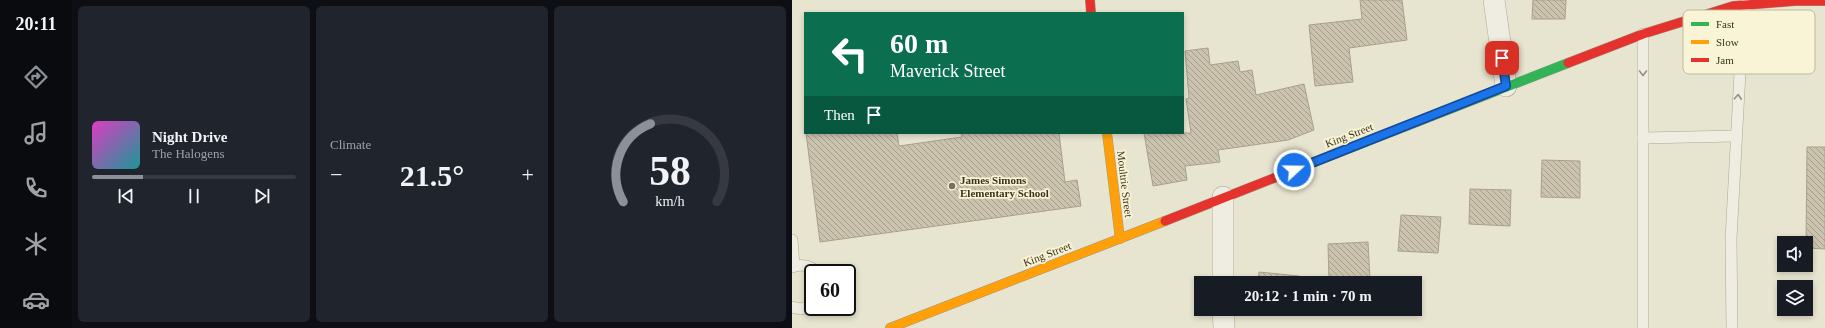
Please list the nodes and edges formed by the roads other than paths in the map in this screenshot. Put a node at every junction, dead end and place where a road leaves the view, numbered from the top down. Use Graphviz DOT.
graph roads {
  1 [pos="1090,0"];
  2 [pos="1494,0"];
  3 [pos="1825,1"];
  4 [pos="1737,3"];
  5 [pos="1716,10"];
  6 [pos="1091,12"];
  7 [pos="1683,21"];
  8 [pos="1643,34"];
  9 [pos="1740,74"];
  10 [pos="1506,86"];
  11 [pos="1107,134"];
  12 [pos="1736,136"];
  13 [pos="1643,138"];
  14 [pos="1223,197"];
  15 [pos="1120,239"];
  16 [pos="792,240"];
  17 [pos="793,266"];
  18 [pos="804,266"];
  19 [pos="1223,276"];
  20 [pos="792,308"];
  21 [pos="804,308"];
  22 [pos="1224,316"];
  23 [pos="890,328"];
  24 [pos="1224,328"];
  25 [pos="1643,328"];
  26 [pos="1732,328"];
  1 -- 6 [label="main road"];
  2 -- 10 [label="street"];
  3 -- 4 [label="main road, King Street"];
  4 -- 5 [label="main road, King Street"];
  7 -- 8 [label="main road, King Street"];
  8 -- 10 [label="main road, King Street"];
  8 -- 13 [label="lane, one-way"];
  12 -- 9 [label="lane, one-way"];
  10 -- 14 [label="main road, King Street"];
  11 -- 15 [label="main road, Moultrie Street"];
  12 -- 13 [label="lane"];
  12 -- 26 [label="lane"];
  13 -- 25 [label="lane"];
  14 -- 15 [label="main road, King Street"];
  14 -- 19 [label="street"];
  15 -- 23 [label="main road, King Street"];
  16 -- 17 [label="lane"];
  17 -- 18 [label="lane"];
  20 -- 21 [label="lane"];
  22 -- 24 [label="street"];
}
